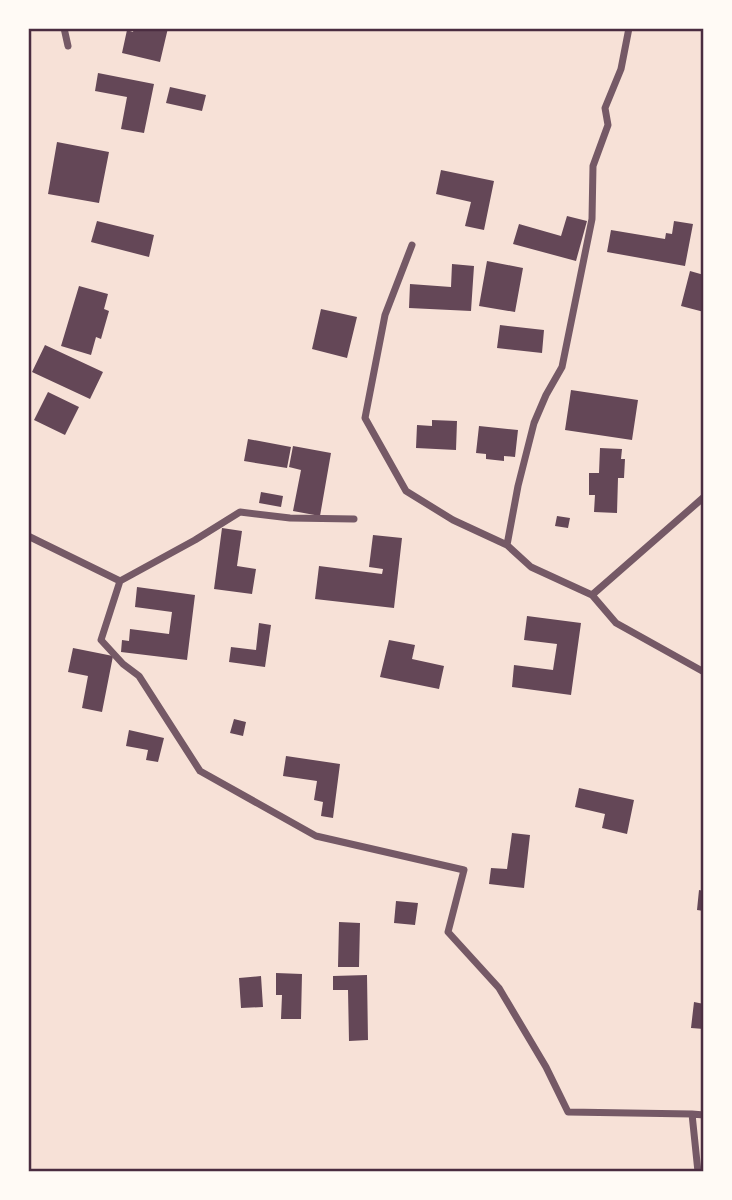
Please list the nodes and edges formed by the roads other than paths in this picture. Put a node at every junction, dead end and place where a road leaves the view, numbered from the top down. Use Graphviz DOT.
graph roads {
  1 [pos="64,28"];
  2 [pos="629,28"];
  3 [pos="68,46"];
  4 [pos="412,245"];
  5 [pos="704,497"];
  6 [pos="354,519"];
  7 [pos="28,536"];
  8 [pos="507,545"];
  9 [pos="120,581"];
  10 [pos="593,595"];
  11 [pos="704,672"];
  12 [pos="692,1114"];
  13 [pos="704,1115"];
  14 [pos="698,1172"];
  1 -- 3 [label="street"];
  2 -- 8 [label="street"];
  4 -- 8 [label="street"];
  5 -- 10 [label="street"];
  6 -- 9 [label="street"];
  7 -- 9 [label="street"];
  8 -- 10 [label="street"];
  9 -- 12 [label="street"];
  10 -- 11 [label="street"];
  12 -- 13 [label="street"];
  12 -- 14 [label="street"];
}
